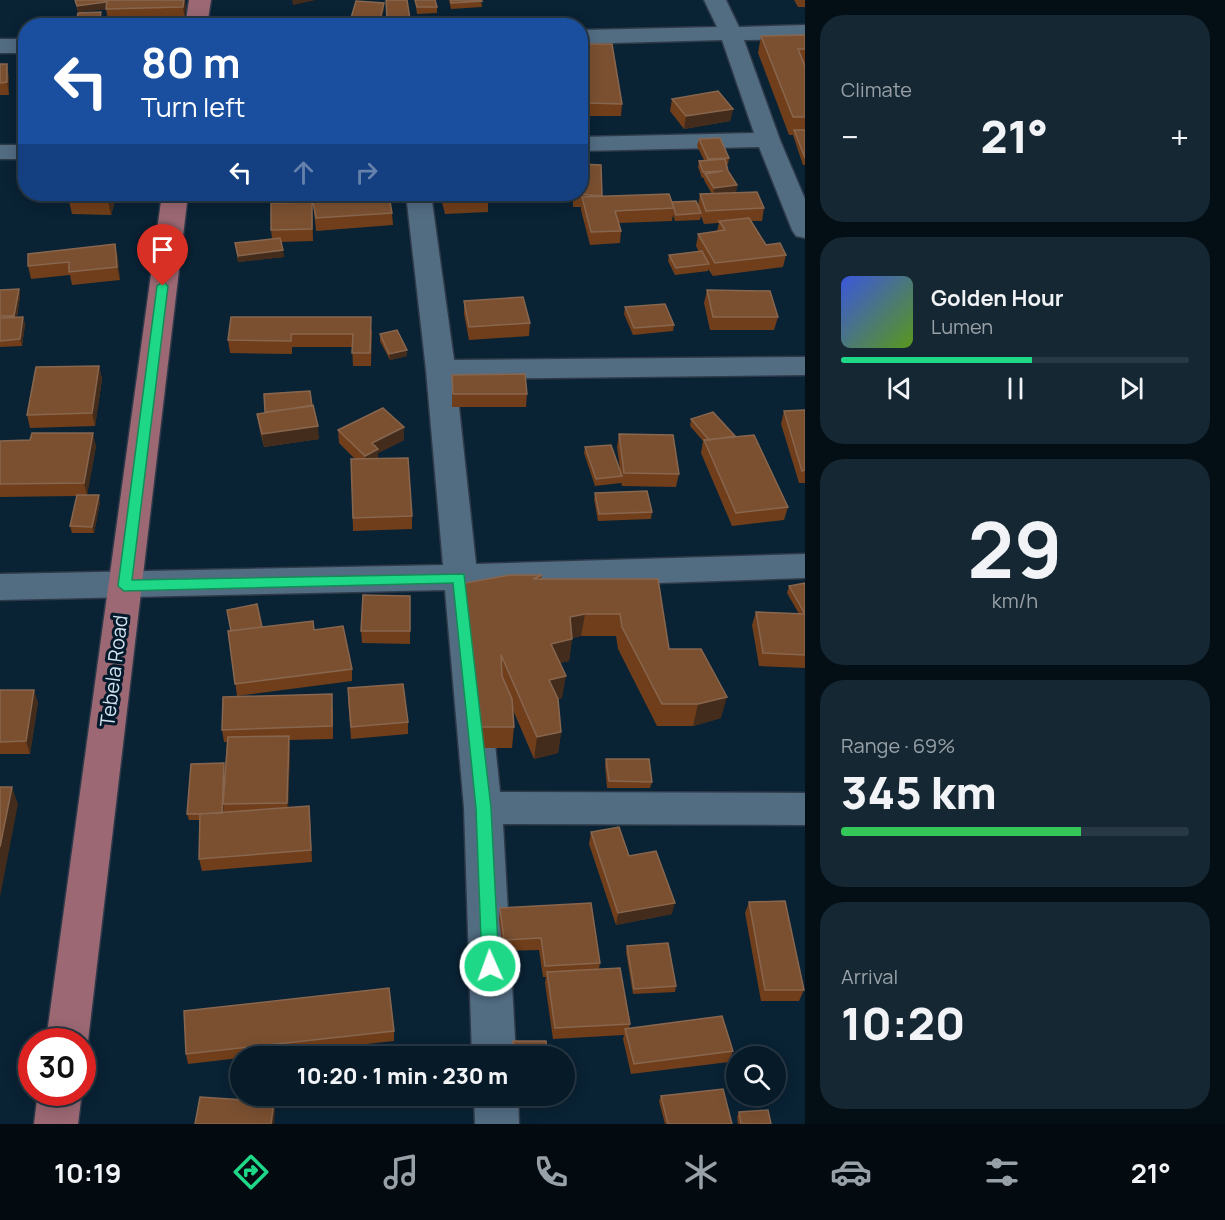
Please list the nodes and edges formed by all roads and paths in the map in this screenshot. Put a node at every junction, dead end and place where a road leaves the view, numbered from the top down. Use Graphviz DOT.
graph roads {
  1 [pos="200,0"];
  2 [pos="715,0"];
  3 [pos="197,18"];
  4 [pos="805,32"];
  5 [pos="731,34"];
  6 [pos="588,37"];
  7 [pos="0,46"];
  8 [pos="18,46"];
  9 [pos="768,140"];
  10 [pos="588,144"];
  11 [pos="0,152"];
  12 [pos="18,152"];
  13 [pos="174,201"];
  14 [pos="419,201"];
  15 [pos="805,230"];
  16 [pos="805,366"];
  17 [pos="441,369"];
  18 [pos="805,566"];
  19 [pos="460,578"];
  20 [pos="124,586"];
  21 [pos="0,587"];
  22 [pos="483,808"];
  23 [pos="805,809"];
  24 [pos="69,1028"];
  25 [pos="494,1046"];
  26 [pos="58,1106"];
  27 [pos="496,1106"];
  28 [pos="56,1124"];
  29 [pos="497,1124"];
  1 -- 3 [label="main road"];
  2 -- 5 [label="street"];
  4 -- 5 [label="street"];
  5 -- 6 [label="street"];
  5 -- 9 [label="street"];
  7 -- 8 [label="street"];
  9 -- 10 [label="street"];
  9 -- 15 [label="street"];
  11 -- 12 [label="street"];
  13 -- 20 [label="main road, Tebela Road"];
  14 -- 17 [label="street"];
  16 -- 17 [label="street"];
  17 -- 19 [label="street"];
  18 -- 19 [label="street"];
  19 -- 20 [label="street"];
  19 -- 22 [label="street"];
  20 -- 21 [label="street"];
  20 -- 24 [label="main road, Tebela Road"];
  22 -- 23 [label="street"];
  22 -- 25 [label="street"];
  26 -- 28 [label="main road"];
  27 -- 29 [label="street"];
}
